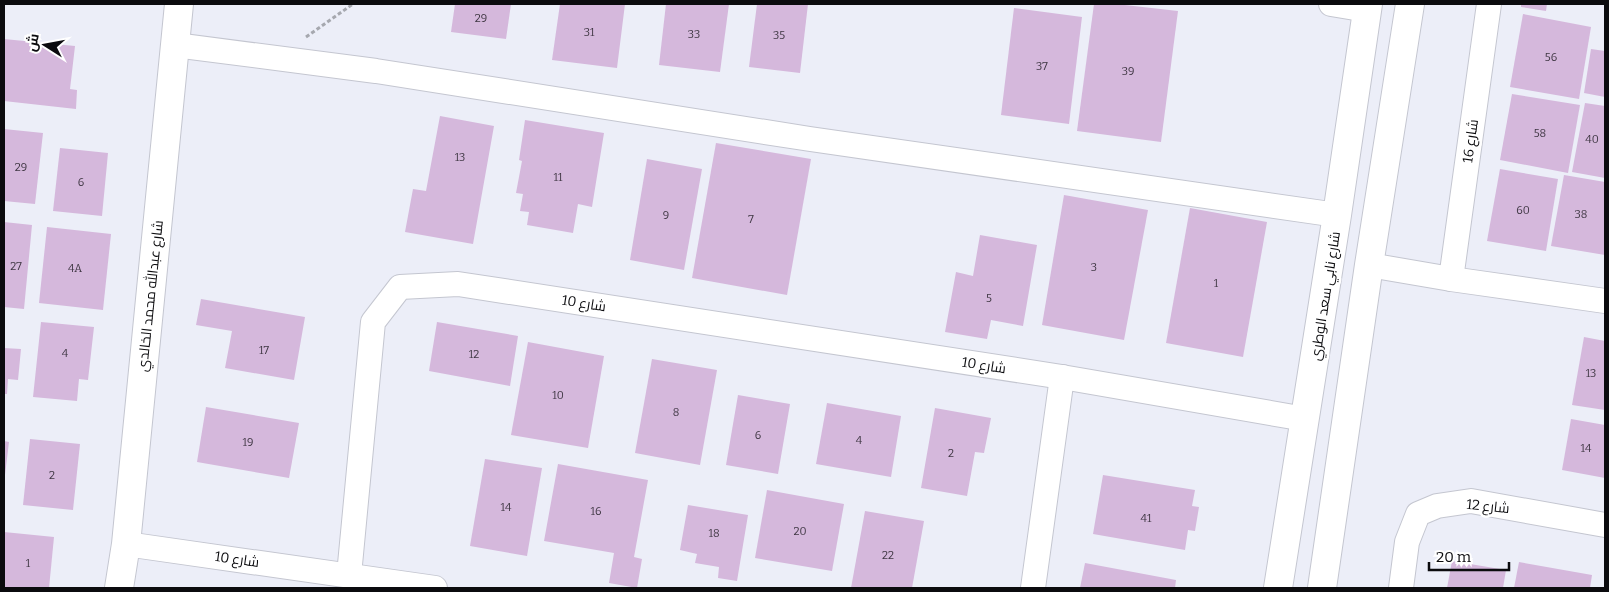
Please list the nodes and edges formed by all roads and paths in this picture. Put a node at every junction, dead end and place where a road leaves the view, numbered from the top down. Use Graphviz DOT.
graph roads {
  1 [pos="179,4"];
  2 [pos="352,4"];
  3 [pos="1331,4"];
  4 [pos="1410,4"];
  5 [pos="1489,4"];
  6 [pos="1367,7"];
  7 [pos="174,45"];
  8 [pos="276,58"];
  9 [pos="1337,215"];
  10 [pos="1369,265"];
  11 [pos="1451,279"];
  12 [pos="1605,301"];
  13 [pos="1062,377"];
  14 [pos="1306,419"];
  15 [pos="1605,525"];
  16 [pos="126,544"];
  17 [pos="349,575"];
  18 [pos="119,588"];
  19 [pos="435,588"];
  20 [pos="1032,588"];
  21 [pos="1278,588"];
  22 [pos="1322,588"];
  23 [pos="1401,588"];
  1 -- 7 [label="street, شارع عبدالله محمد الخالدي"];
  2 -- 8 [label="path"];
  3 -- 6 [label="street"];
  4 -- 10 [label="street"];
  5 -- 11 [label="street, شارع 16"];
  6 -- 9 [label="street, شارع نابي سعد الوطري"];
  7 -- 8 [label="street"];
  7 -- 16 [label="street, شارع عبدالله محمد الخالدي"];
  8 -- 9 [label="street"];
  9 -- 14 [label="street, شارع نابي سعد الوطري"];
  10 -- 11 [label="street"];
  10 -- 22 [label="street"];
  11 -- 12 [label="street"];
  13 -- 14 [label="street, شارع 10"];
  13 -- 17 [label="street, شارع 10"];
  13 -- 20 [label="street"];
  14 -- 21 [label="street, شارع نابي سعد الوطري"];
  15 -- 23 [label="street, شارع 12"];
  16 -- 17 [label="street, شارع 10"];
  16 -- 18 [label="street, شارع عبدالله محمد الخالدي"];
  17 -- 19 [label="street, شارع 10"];
}
